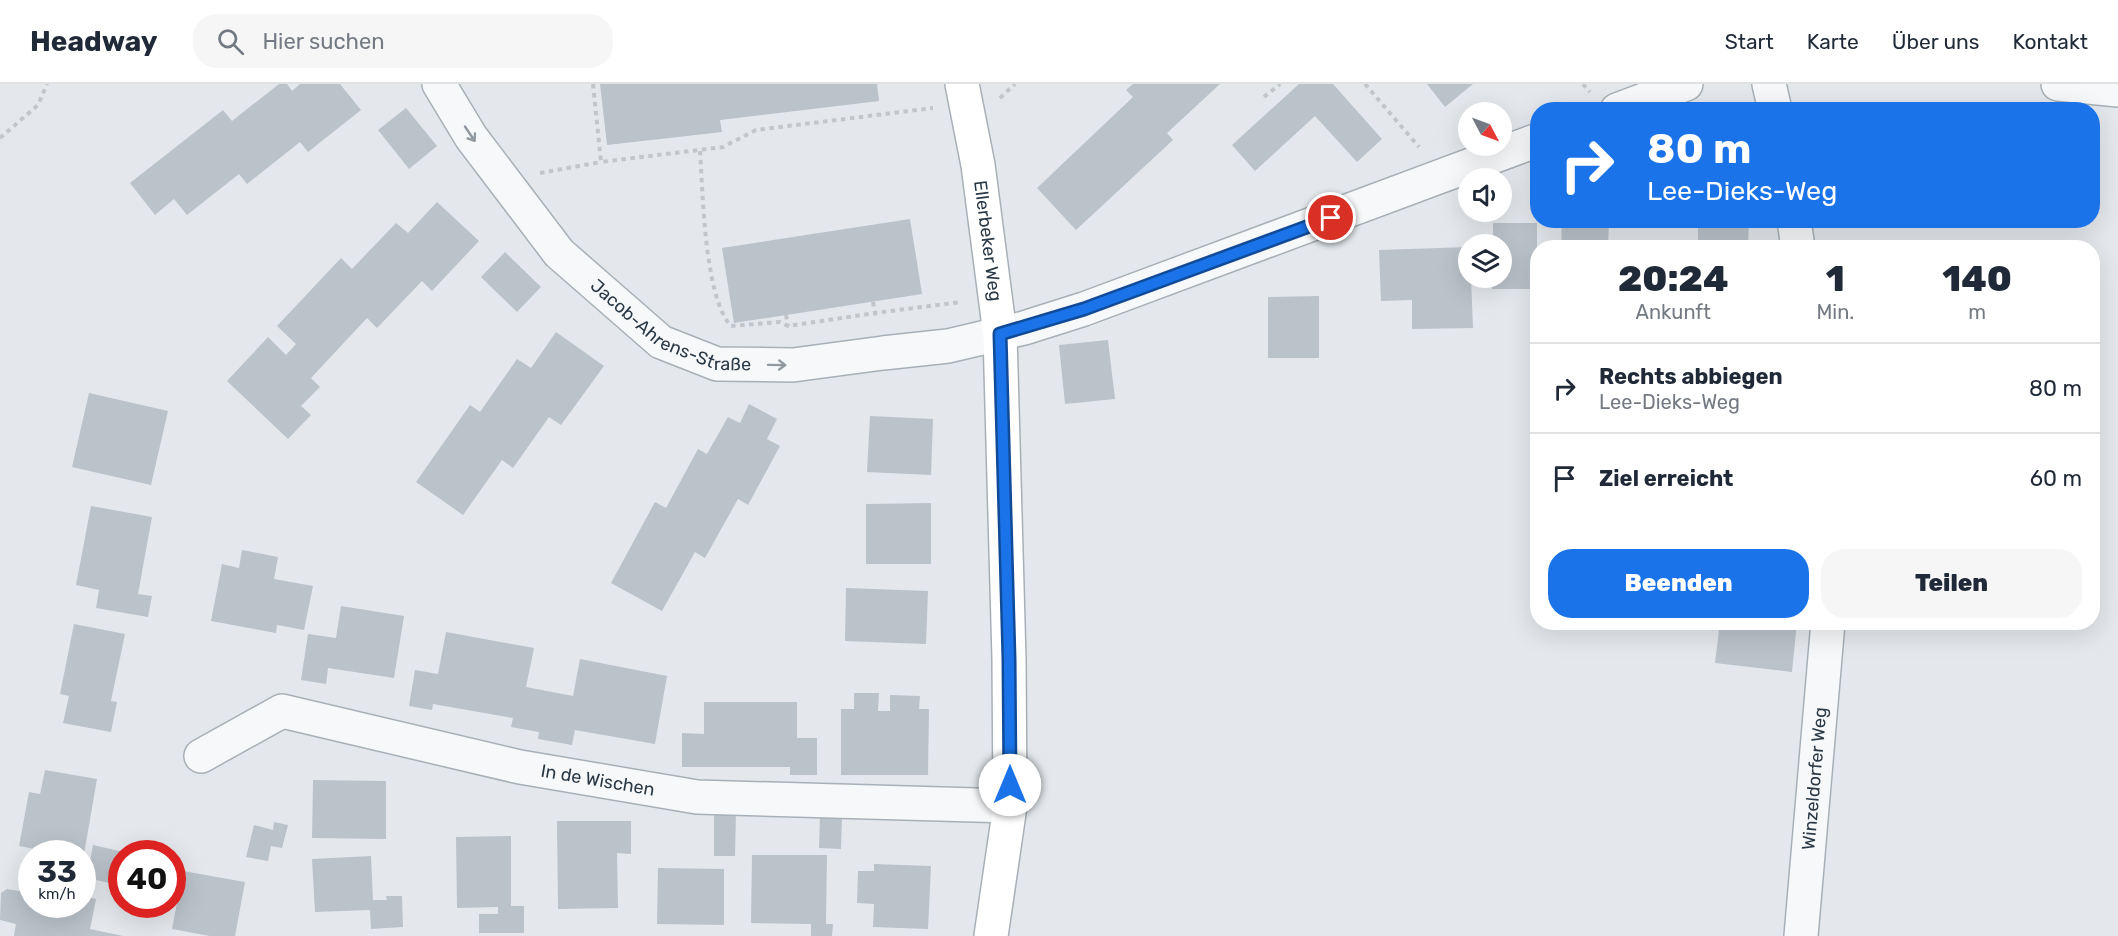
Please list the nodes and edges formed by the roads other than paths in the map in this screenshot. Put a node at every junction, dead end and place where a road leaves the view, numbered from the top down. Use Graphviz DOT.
graph roads {
  1 [pos="439,84"];
  2 [pos="1686,84"];
  3 [pos="1769,84"];
  4 [pos="2058,84"];
  5 [pos="2118,90"];
  6 [pos="952,96"];
  7 [pos="1638,102"];
  8 [pos="1773,102"];
  9 [pos="1530,143"];
  10 [pos="1000,334"];
  11 [pos="1827,630"];
  12 [pos="201,756"];
  13 [pos="1010,806"];
  14 [pos="991,936"];
  15 [pos="1801,936"];
  1 -- 10 [label="street, Jacob-Ahrens-Straße, one-way"];
  2 -- 7 [label="street"];
  3 -- 8 [label="street"];
  4 -- 5 [label="street"];
  6 -- 10 [label="street, Ellerbeker Weg"];
  9 -- 10 [label="street, Jacob-Ahrens-Straße"];
  10 -- 13 [label="street, Ellerbeker Weg"];
  11 -- 15 [label="street, Winzeldorfer Weg"];
  12 -- 13 [label="street, In de Wischen"];
  13 -- 14 [label="street, Ellerbeker Weg"];
}
